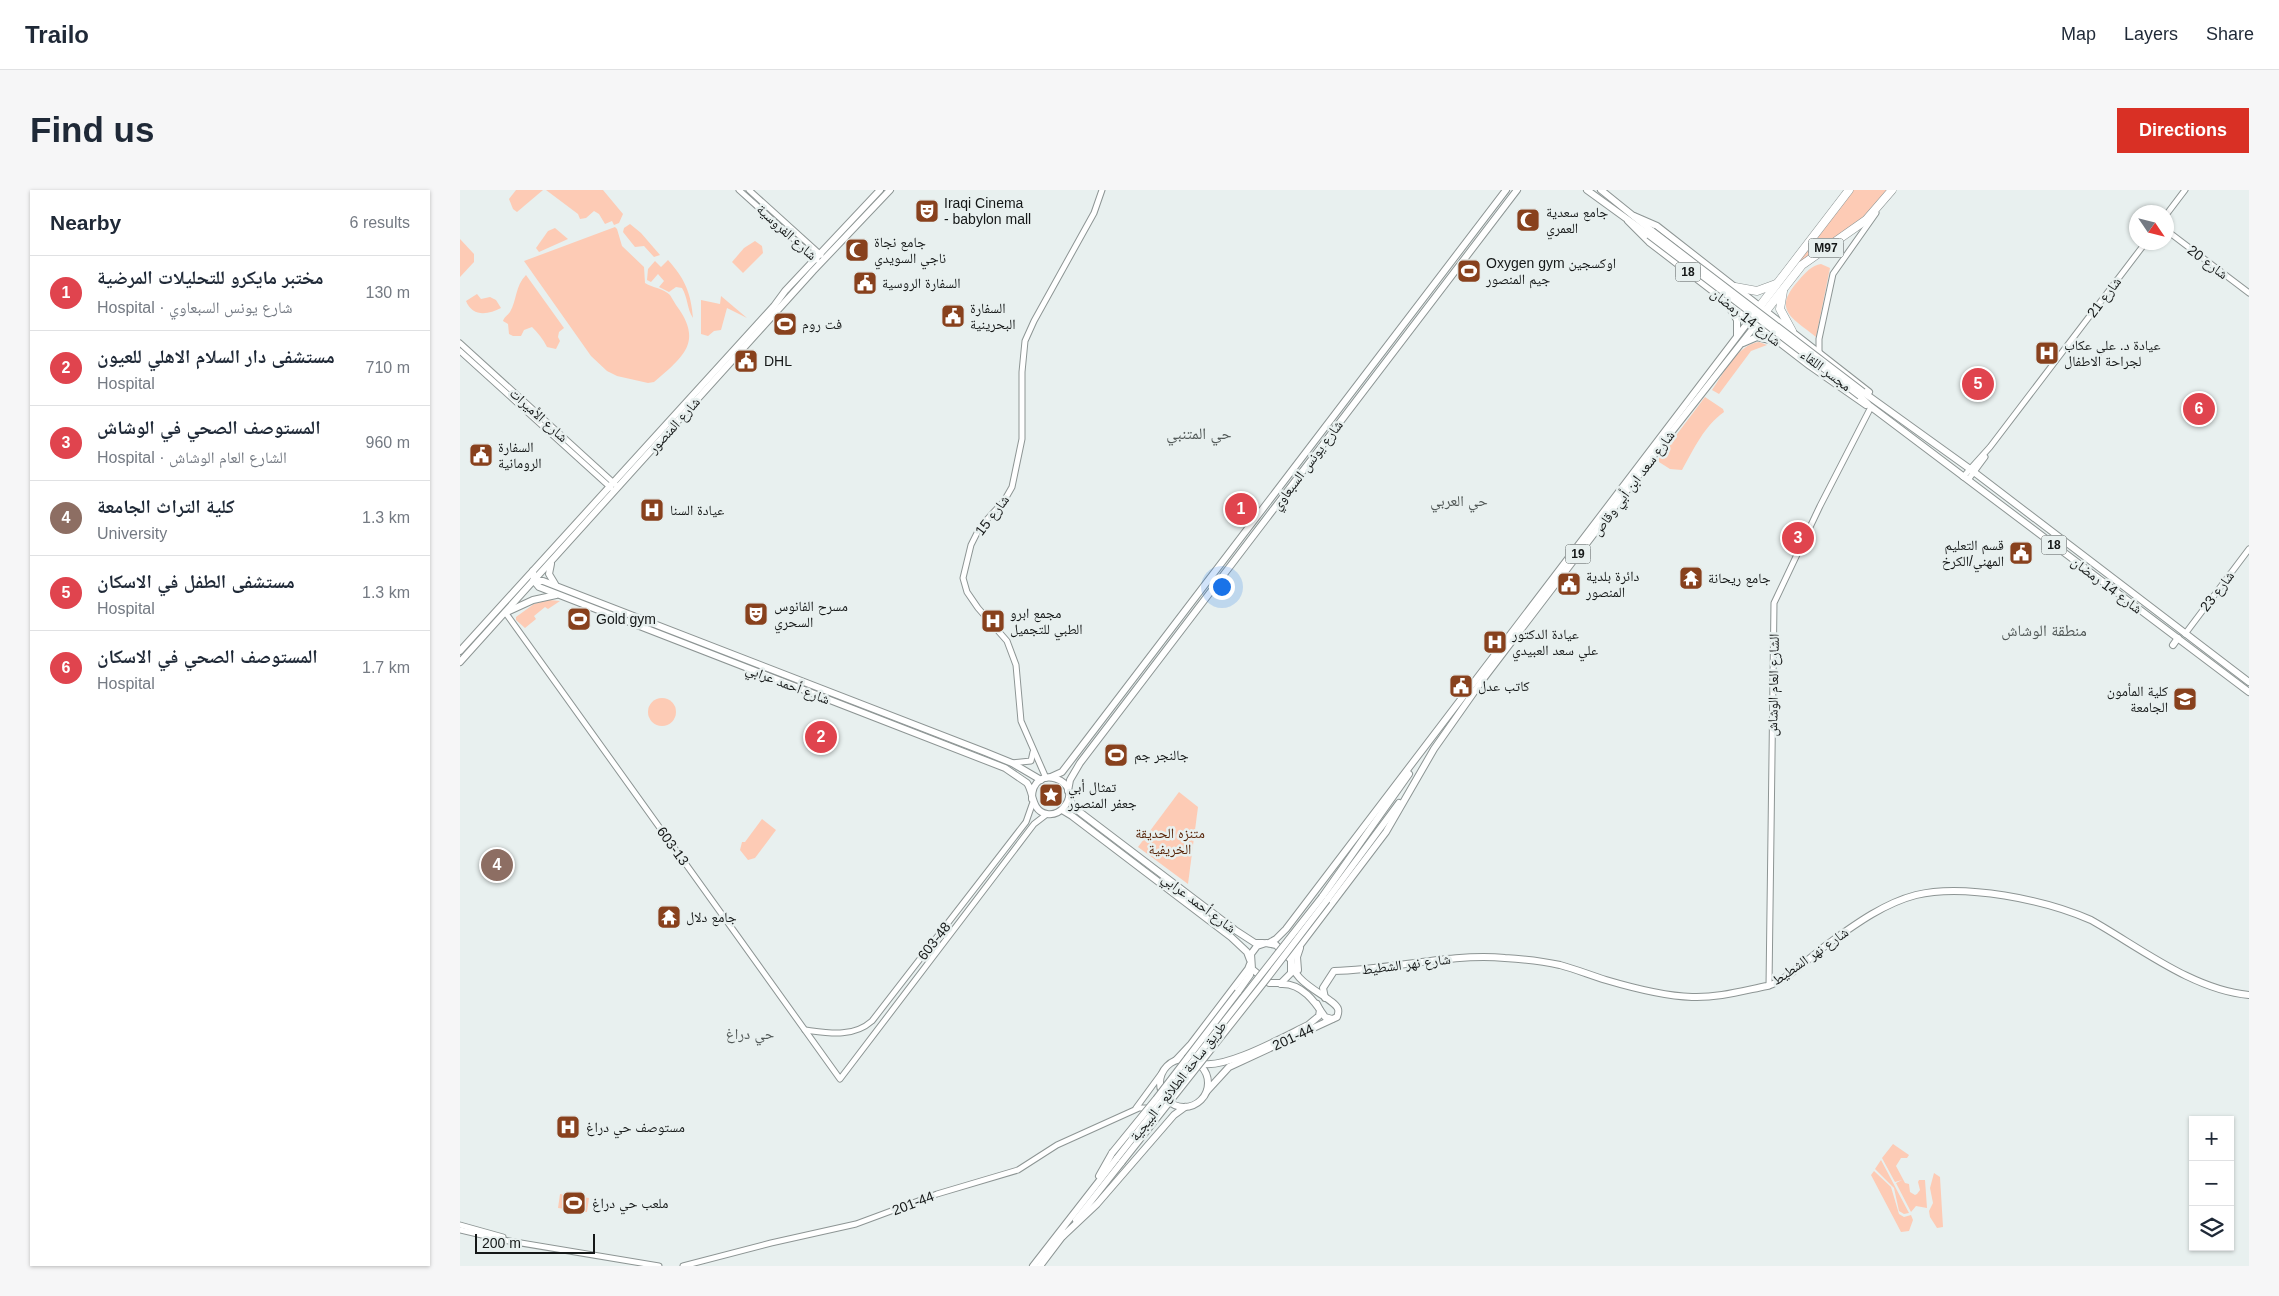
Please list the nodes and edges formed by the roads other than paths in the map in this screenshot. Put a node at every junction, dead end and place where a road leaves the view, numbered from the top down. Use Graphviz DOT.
graph roads {
  1 [pos="740,190"];
  2 [pos="749,190"];
  3 [pos="880,190"];
  4 [pos="890,190"];
  5 [pos="1102,190"];
  6 [pos="1506,190"];
  7 [pos="1517,190"];
  8 [pos="1587,190"];
  9 [pos="1601,190"];
  10 [pos="1849,190"];
  11 [pos="1892,190"];
  12 [pos="2185,190"];
  13 [pos="1881,204"];
  14 [pos="2174,205"];
  15 [pos="1634,216"];
  16 [pos="1628,221"];
  17 [pos="1650,233"];
  18 [pos="2174,236"];
  19 [pos="2140,250"];
  20 [pos="818,257"];
  21 [pos="823,263"];
  22 [pos="1781,286"];
  23 [pos="1737,290"];
  24 [pos="2249,293"];
  25 [pos="1728,301"];
  26 [pos="1762,310"];
  27 [pos="1754,321"];
  28 [pos="1792,331"];
  29 [pos="1737,342"];
  30 [pos="460,343"];
  31 [pos="1781,344"];
  32 [pos="460,350"];
  33 [pos="1819,352"];
  34 [pos="1861,394"];
  35 [pos="1874,399"];
  36 [pos="1870,407"];
  37 [pos="1323,429"];
  38 [pos="1330,435"];
  39 [pos="1972,471"];
  40 [pos="1966,479"];
  41 [pos="614,486"];
  42 [pos="2009,499"];
  43 [pos="2019,499"];
  44 [pos="2249,549"];
  45 [pos="551,562"];
  46 [pos="533,571"];
  47 [pos="534,580"];
  48 [pos="522,583"];
  49 [pos="560,587"];
  50 [pos="557,594"];
  51 [pos="505,612"];
  52 [pos="2185,634"];
  53 [pos="2178,638"];
  54 [pos="2173,645"];
  55 [pos="460,651"];
  56 [pos="2212,654"];
  57 [pos="2224,655"];
  58 [pos="460,662"];
  59 [pos="2249,682"];
  60 [pos="2249,692"];
  61 [pos="1432,737"];
  62 [pos="1033,752"];
  63 [pos="1012,763"];
  64 [pos="1046,778"];
  65 [pos="1409,790"];
  66 [pos="1068,791"];
  67 [pos="1068,799"];
  68 [pos="1033,800"];
  69 [pos="1062,810"];
  70 [pos="1048,814"];
  71 [pos="1325,898"];
  72 [pos="955,914"];
  73 [pos="962,919"];
  74 [pos="1286,929"];
  75 [pos="1244,936"];
  76 [pos="1306,937"];
  77 [pos="1266,943"];
  78 [pos="1238,944"];
  79 [pos="1291,960"];
  80 [pos="1250,963"];
  81 [pos="1243,977"];
  82 [pos="1276,984"];
  83 [pos="1325,985"];
  84 [pos="1308,986"];
  85 [pos="1768,986"];
  86 [pos="2249,995"];
  87 [pos="1327,1000"];
  88 [pos="1317,1004"];
  89 [pos="883,1008"];
  90 [pos="890,1013"];
  91 [pos="1332,1019"];
  92 [pos="805,1030"];
  93 [pos="1172,1063"];
  94 [pos="1198,1063"];
  95 [pos="1161,1074"];
  96 [pos="840,1079"];
  97 [pos="1207,1091"];
  98 [pos="1168,1102"];
  99 [pos="1185,1107"];
  100 [pos="1132,1111"];
  101 [pos="1117,1157"];
  102 [pos="460,1225"];
  103 [pos="460,1230"];
  104 [pos="1063,1236"];
  105 [pos="522,1243"];
  106 [pos="660,1266"];
  107 [pos="683,1266"];
  108 [pos="1033,1266"];
  109 [pos="1040,1266"];
  1 -- 20 [label="street, شارع الفروسية"];
  2 -- 20 [label="street, شارع الفروسية"];
  3 -- 20 [label="main road, شارع المنصور"];
  4 -- 21 [label="main road, شارع المنصور"];
  5 -- 62 [label="street, شارع 15"];
  6 -- 37 [label="main road, شارع يونس السبعاوي"];
  7 -- 38 [label="main road, شارع يونس السبعاوي"];
  8 -- 16 [label="main road, شارع 14 رمضان / 18"];
  9 -- 15 [label="main road, شارع 14 رمضان / 18"];
  10 -- 22 [label="highway, M97"];
  11 -- 13 [label="highway, M97"];
  12 -- 14 [label="street"];
  13 -- 22 [label="highway, M97"];
  13 -- 33 [label="street"];
  15 -- 17 [label="main road, شارع 14 رمضان / 18"];
  15 -- 23 [label="main road, شارع 14 رمضان / 18"];
  16 -- 17 [label="main road, شارع 14 رمضان / 18"];
  16 -- 25 [label="main road, شارع 14 رمضان / 18"];
  17 -- 34 [label="main road, مجسر اللقاء, bridge"];
  18 -- 24 [label="street, شارع 20"];
  19 -- 39 [label="street, شارع 21"];
  20 -- 21 [label="street, شارع الفروسية"];
  20 -- 41 [label="main road, شارع المنصور"];
  21 -- 41 [label="main road, شارع المنصور"];
  22 -- 23 [label="highway"];
  22 -- 26 [label="highway, M97"];
  22 -- 28 [label="highway"];
  23 -- 26 [label="main road, شارع 14 رمضان / 18"];
  25 -- 27 [label="main road, شارع 14 رمضان / 18"];
  25 -- 29 [label="main road"];
  26 -- 28 [label="main road, شارع 14 رمضان / 18"];
  27 -- 29 [label="main road, شارع سعد ابن أبي وقاص / 19"];
  27 -- 31 [label="main road, شارع 14 رمضان / 18"];
  28 -- 33 [label="main road, شارع 14 رمضان / 18"];
  29 -- 31 [label="main road"];
  29 -- 61 [label="main road, شارع سعد ابن أبي وقاص / 19"];
  29 -- 65 [label="main road, شارع سعد ابن أبي وقاص / 19"];
  30 -- 41 [label="street, شارع الأميرات"];
  31 -- 36 [label="main road, شارع 14 رمضان / 18"];
  32 -- 41 [label="street, شارع الأميرات"];
  33 -- 35 [label="main road, شارع 14 رمضان / 18"];
  34 -- 35 [label="main road, شارع 14 رمضان / 18"];
  34 -- 36 [label="main road, شارع 14 رمضان / 18"];
  35 -- 39 [label="main road, شارع 14 رمضان / 18"];
  36 -- 40 [label="main road, شارع 14 رمضان / 18"];
  36 -- 85 [label="street, الشارع العام الوشاش"];
  37 -- 38 [label="main road"];
  37 -- 64 [label="main road, شارع يونس السبعاوي"];
  38 -- 66 [label="main road, شارع يونس السبعاوي"];
  39 -- 40 [label="street, شارع 21"];
  39 -- 42 [label="main road, شارع 14 رمضان / 18"];
  40 -- 53 [label="main road, شارع 14 رمضان / 18"];
  41 -- 45 [label="main road, شارع المنصور"];
  41 -- 46 [label="main road, شارع المنصور"];
  42 -- 43 [label="main road"];
  42 -- 52 [label="main road, شارع 14 رمضان / 18"];
  44 -- 52 [label="street, شارع 23"];
  45 -- 47 [label="main road, شارع المنصور"];
  45 -- 49 [label="main road"];
  46 -- 47 [label="main road"];
  46 -- 48 [label="main road, شارع المنصور"];
  47 -- 48 [label="main road, شارع أحمد عرابي"];
  47 -- 49 [label="main road, شارع أحمد عرابي"];
  47 -- 50 [label="main road, شارع أحمد عرابي"];
  47 -- 51 [label="main road, شارع المنصور"];
  48 -- 55 [label="main road, شارع المنصور"];
  49 -- 63 [label="main road, شارع أحمد عرابي"];
  50 -- 51 [label="main road"];
  50 -- 68 [label="main road, شارع أحمد عرابي"];
  51 -- 58 [label="main road, شارع المنصور"];
  51 -- 92 [label="street, 603-13"];
  52 -- 56 [label="main road, شارع 14 رمضان / 18"];
  53 -- 54 [label="main road"];
  53 -- 60 [label="main road, شارع 14 رمضان / 18"];
  56 -- 57 [label="main road"];
  56 -- 59 [label="main road, شارع 14 رمضان / 18"];
  61 -- 71 [label="main road"];
  61 -- 74 [label="main road"];
  62 -- 63 [label="street"];
  62 -- 64 [label="street, شارع 15"];
  63 -- 64 [label="main road, شارع أحمد عرابي"];
  64 -- 66 [label="main road"];
  64 -- 68 [label="main road"];
  65 -- 71 [label="main road"];
  65 -- 76 [label="main road"];
  66 -- 67 [label="main road"];
  67 -- 69 [label="main road"];
  67 -- 75 [label="main road, شارع أحمد عرابي"];
  68 -- 70 [label="main road"];
  68 -- 72 [label="street, 603-48"];
  69 -- 70 [label="main road"];
  69 -- 78 [label="main road, شارع أحمد عرابي"];
  70 -- 73 [label="street, 603-48"];
  71 -- 101 [label="main road, طريق ساحة الطلائع - البيجية, bridge"];
  72 -- 73 [label="street"];
  72 -- 89 [label="street, 603-48"];
  73 -- 90 [label="street, 603-48"];
  74 -- 75 [label="main road"];
  74 -- 77 [label="main road"];
  75 -- 77 [label="main road, شارع أحمد عرابي"];
  76 -- 79 [label="main road"];
  76 -- 84 [label="main road"];
  77 -- 79 [label="main road"];
  77 -- 80 [label="main road"];
  78 -- 80 [label="main road, شارع أحمد عرابي"];
  78 -- 81 [label="main road"];
  79 -- 82 [label="main road"];
  79 -- 84 [label="main road"];
  80 -- 81 [label="main road"];
  80 -- 82 [label="main road"];
  80 -- 101 [label="main road, bridge"];
  81 -- 93 [label="main road"];
  82 -- 88 [label="main road"];
  83 -- 84 [label="main road"];
  83 -- 85 [label="main road, شارع نهر الشطيط"];
  83 -- 87 [label="main road"];
  84 -- 87 [label="main road"];
  85 -- 86 [label="main road, شارع نهر الشطيط"];
  87 -- 91 [label="main road"];
  88 -- 91 [label="main road"];
  88 -- 94 [label="main road"];
  89 -- 90 [label="street"];
  89 -- 92 [label="street, 603-48"];
  90 -- 96 [label="street, 603-48"];
  91 -- 97 [label="main road, 201-44"];
  92 -- 96 [label="street, 603-13"];
  93 -- 94 [label="main road"];
  93 -- 95 [label="main road"];
  94 -- 97 [label="main road"];
  95 -- 98 [label="main road"];
  95 -- 100 [label="street, 201-44"];
  97 -- 99 [label="main road"];
  98 -- 99 [label="main road"];
  98 -- 100 [label="street, 201-44"];
  99 -- 104 [label="main road"];
  100 -- 107 [label="street, 201-44"];
  101 -- 104 [label="main road, طريق ساحة الطلائع - البيجية"];
  101 -- 108 [label="main road, طريق ساحة الطلائع - البيجية"];
  102 -- 105 [label="street"];
  103 -- 105 [label="street"];
  104 -- 109 [label="main road, طريق ساحة الطلائع - البيجية"];
  105 -- 106 [label="street"];
}
